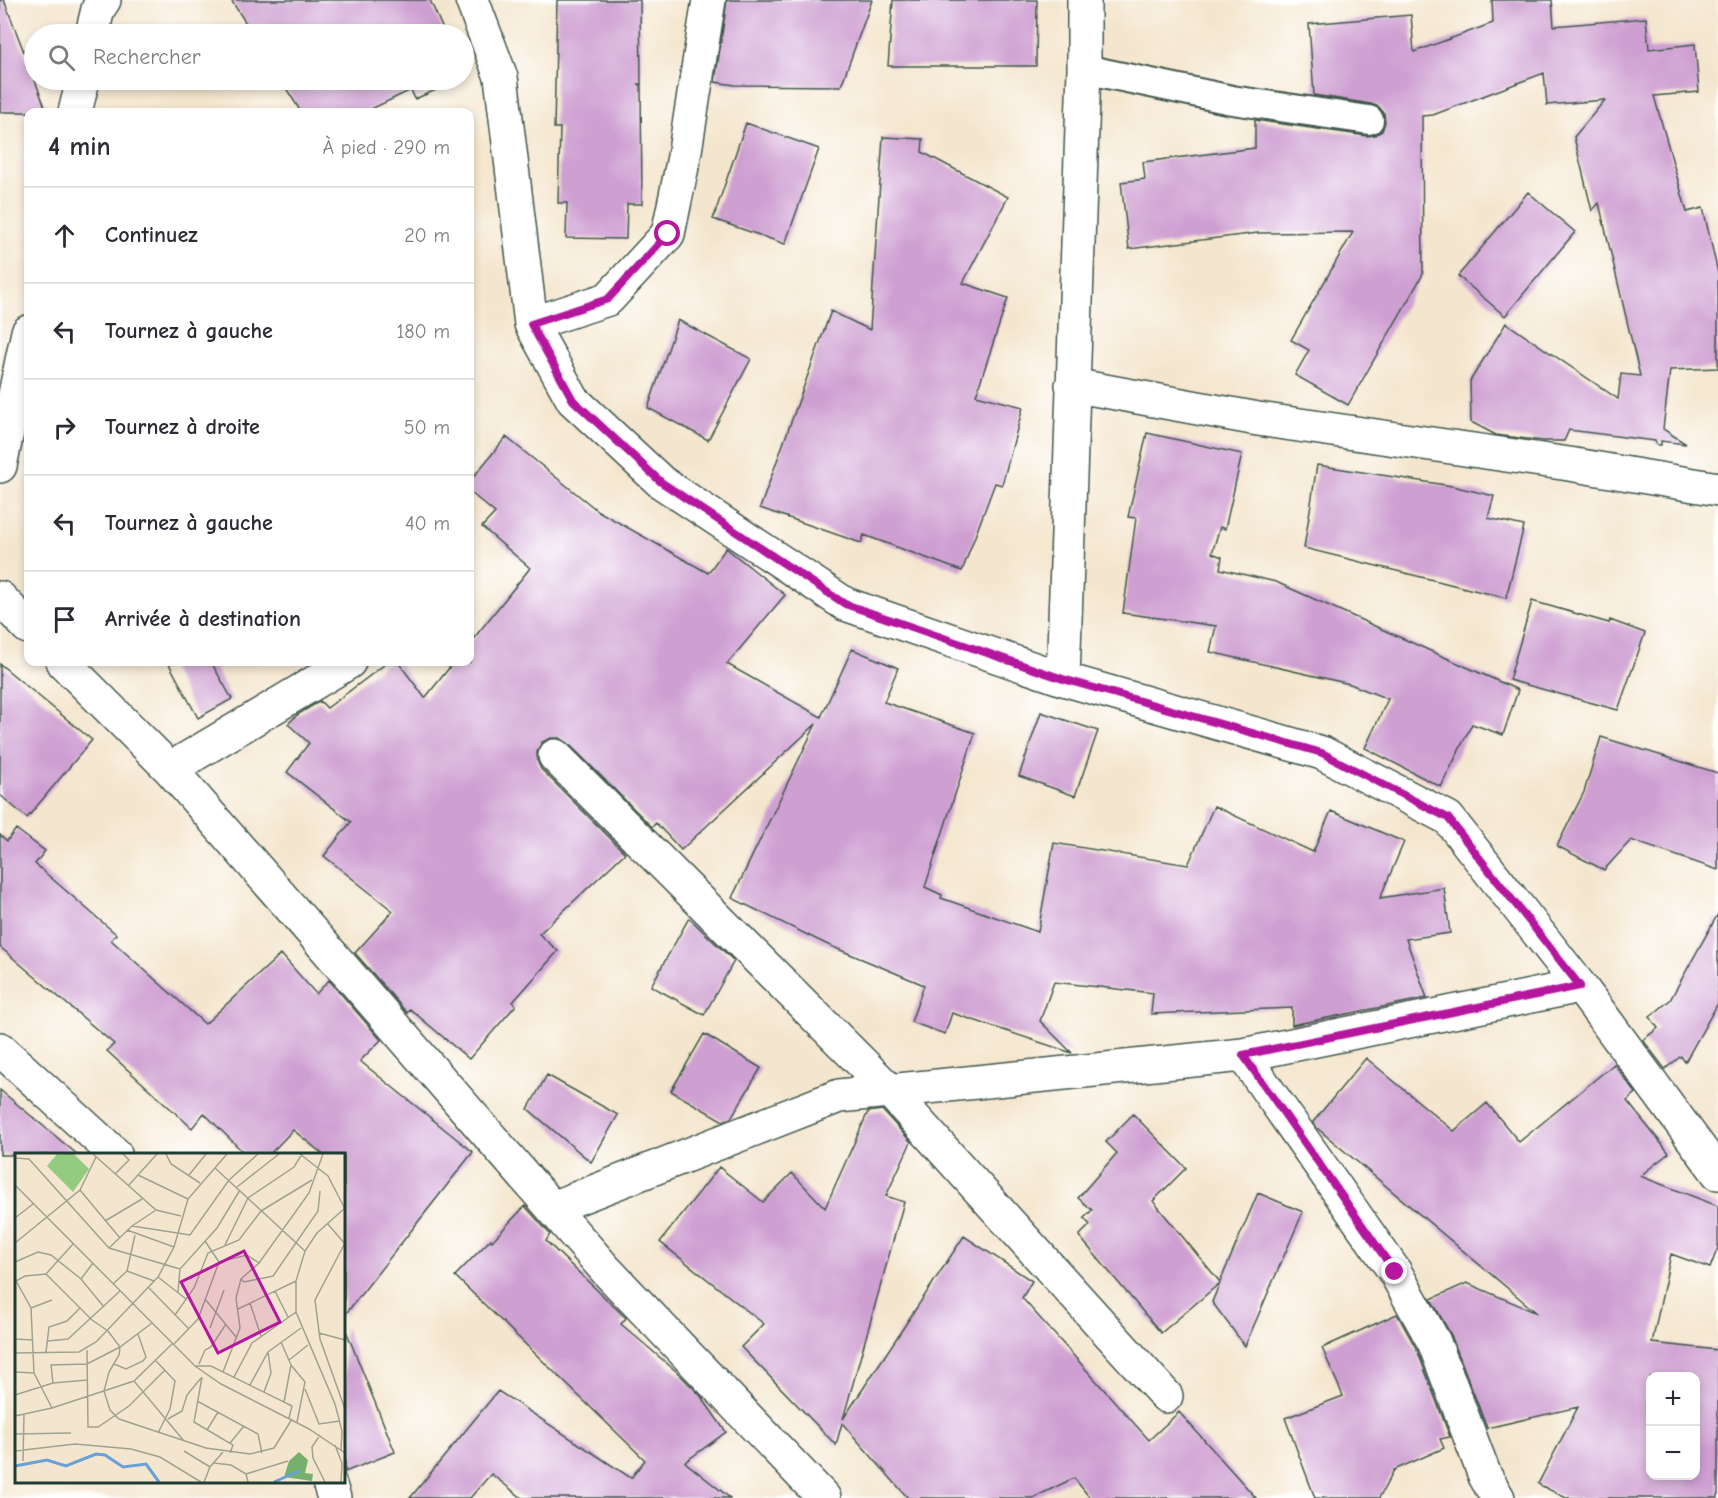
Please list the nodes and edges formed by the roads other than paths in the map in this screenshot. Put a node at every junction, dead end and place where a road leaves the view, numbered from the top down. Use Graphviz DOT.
graph roads {
  1 [pos="104,0"];
  2 [pos="472,0"];
  3 [pos="709,0"];
  4 [pos="1084,0"];
  5 [pos="94,24"];
  6 [pos="1084,69"];
  7 [pos="80,90"];
  8 [pos="76,108"];
  9 [pos="1370,120"];
  10 [pos="531,324"];
  11 [pos="24,351"];
  12 [pos="1072,385"];
  13 [pos="0,465"];
  14 [pos="1718,489"];
  15 [pos="0,598"];
  16 [pos="24,623"];
  17 [pos="67,666"];
  18 [pos="342,666"];
  19 [pos="1063,679"];
  20 [pos="555,756"];
  21 [pos="170,769"];
  22 [pos="1580,986"];
  23 [pos="0,1049"];
  24 [pos="1243,1055"];
  25 [pos="890,1091"];
  26 [pos="113,1153"];
  27 [pos="1718,1173"];
  28 [pos="552,1208"];
  29 [pos="1166,1396"];
  30 [pos="329,1483"];
  31 [pos="334,1498"];
  32 [pos="824,1498"];
  33 [pos="1498,1498"];
  1 -- 5 [label="street"];
  2 -- 10 [label="street"];
  3 -- 10 [label="street"];
  4 -- 6 [label="street"];
  6 -- 9 [label="lane"];
  6 -- 12 [label="street"];
  7 -- 8 [label="street"];
  10 -- 19 [label="street"];
  11 -- 13 [label="street"];
  12 -- 14 [label="street"];
  12 -- 19 [label="street"];
  15 -- 16 [label="street"];
  17 -- 21 [label="street"];
  18 -- 21 [label="street"];
  19 -- 22 [label="street"];
  20 -- 25 [label="street"];
  21 -- 28 [label="street"];
  22 -- 24 [label="street"];
  22 -- 27 [label="street"];
  23 -- 26 [label="street"];
  24 -- 25 [label="street"];
  24 -- 33 [label="street"];
  25 -- 28 [label="street"];
  25 -- 29 [label="street"];
  28 -- 32 [label="street"];
  30 -- 31 [label="street"];
}
